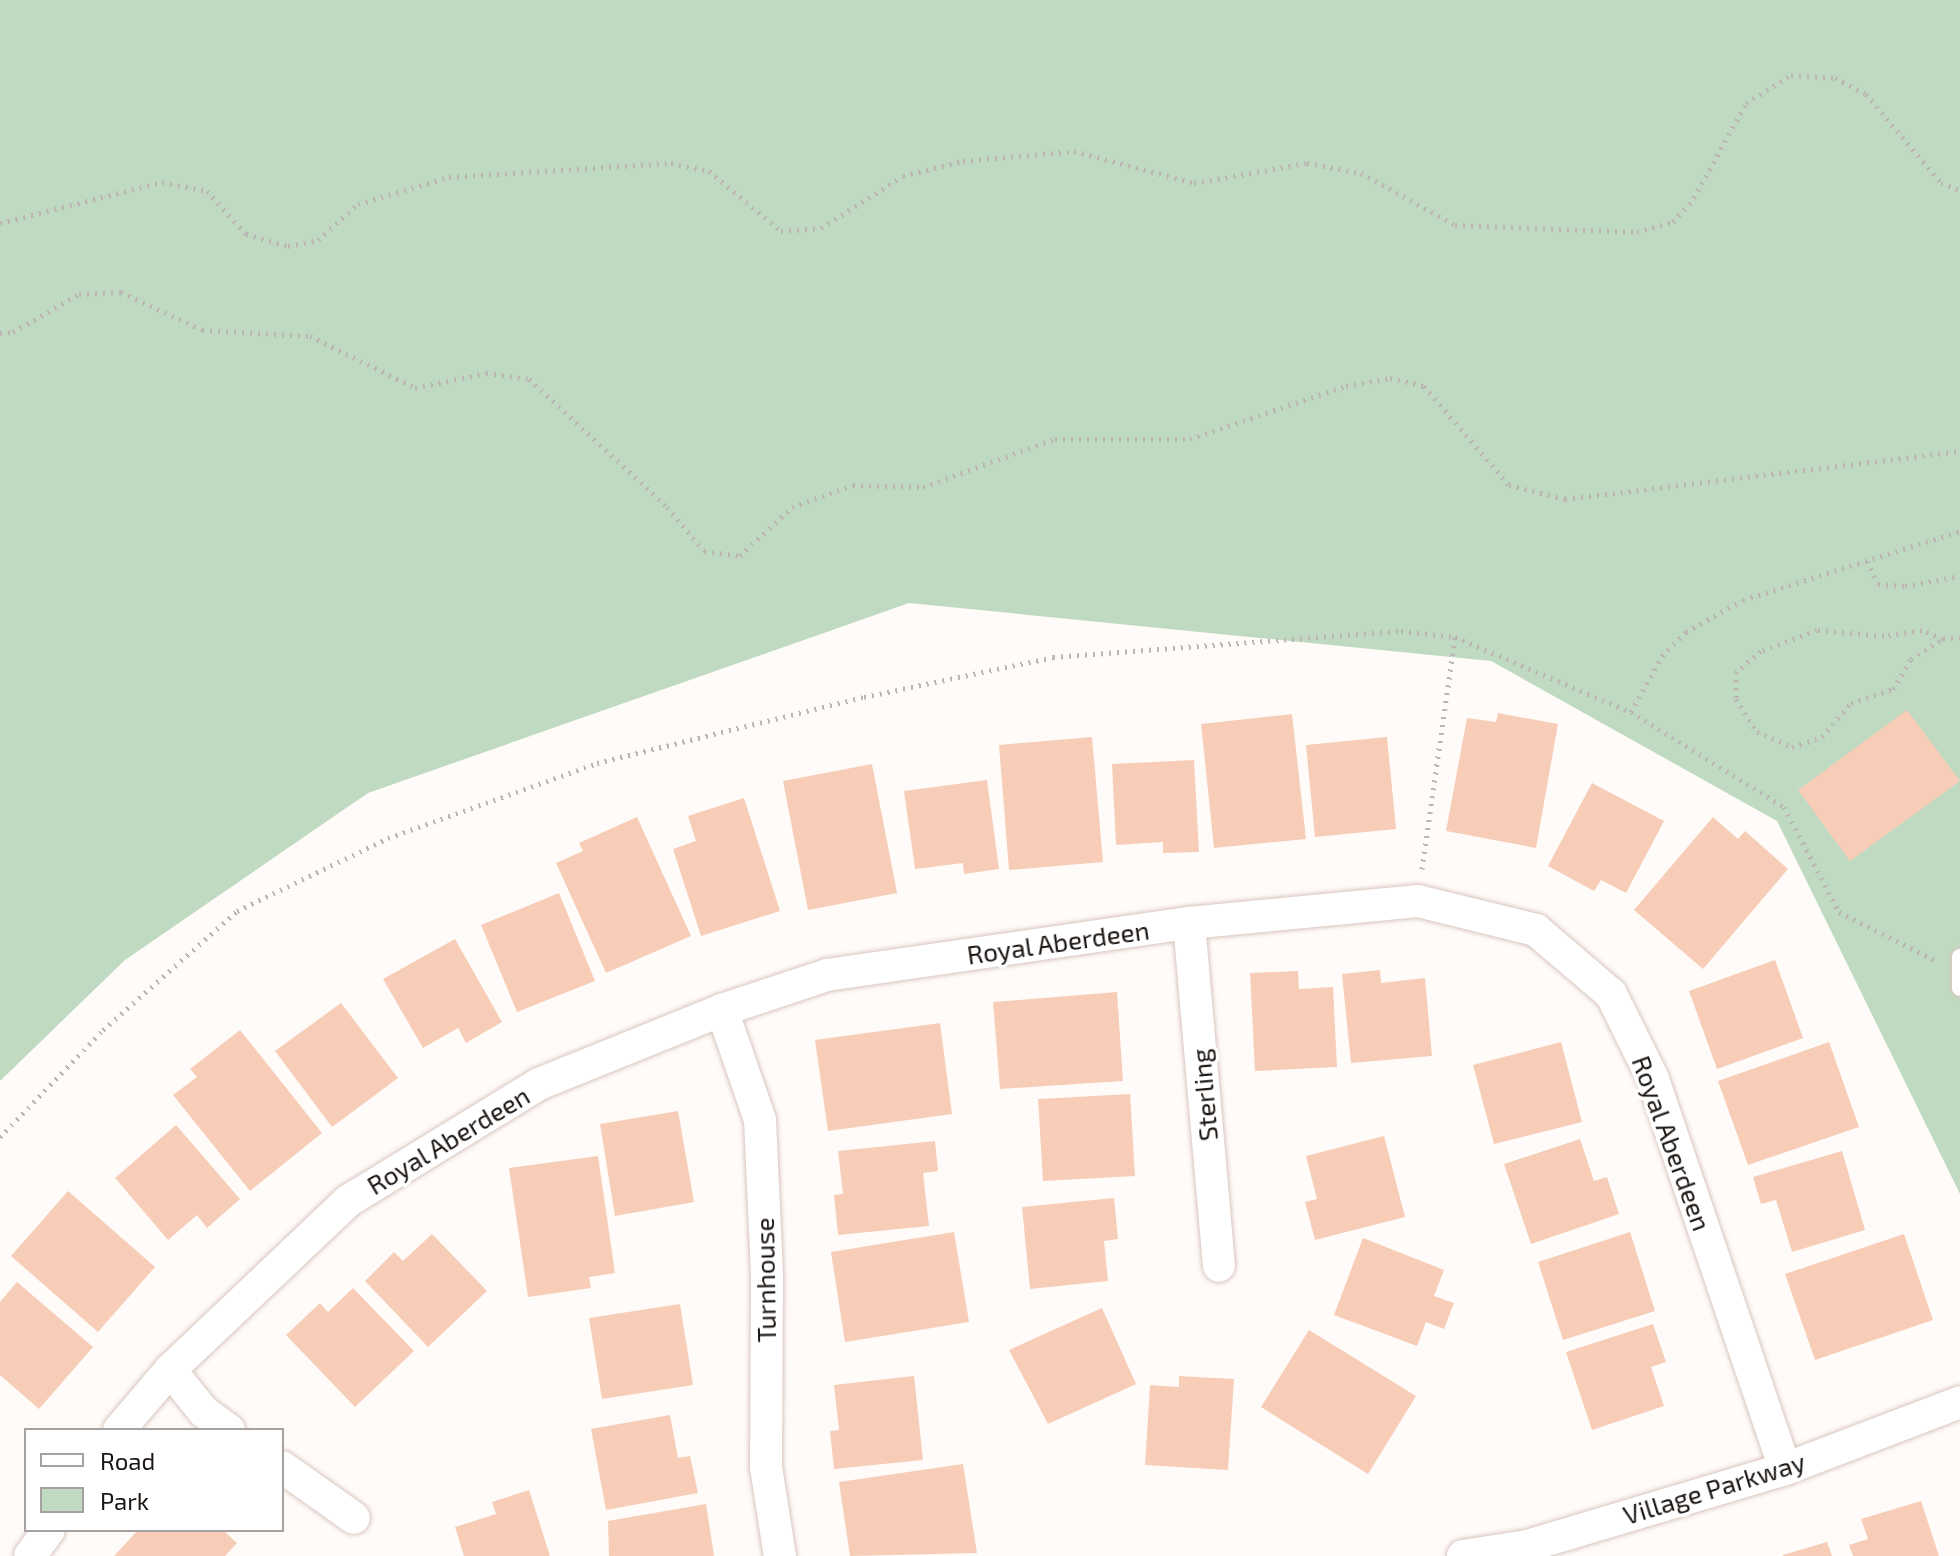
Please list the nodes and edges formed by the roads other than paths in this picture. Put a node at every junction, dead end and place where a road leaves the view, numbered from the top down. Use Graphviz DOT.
graph roads {
  1 [pos="1189,923"];
  2 [pos="722,1010"];
  3 [pos="1219,1266"];
  4 [pos="170,1370"];
  5 [pos="1960,1402"];
  6 [pos="121,1428"];
  7 [pos="226,1428"];
  8 [pos="284,1468"];
  9 [pos="1785,1469"];
  10 [pos="354,1518"];
  11 [pos="48,1532"];
  12 [pos="30,1556"];
  13 [pos="780,1556"];
  14 [pos="1463,1556"];
  1 -- 2 [label="street, Royal Aberdeen"];
  1 -- 3 [label="street, Sterling"];
  1 -- 9 [label="street, Royal Aberdeen"];
  2 -- 4 [label="street, Royal Aberdeen"];
  2 -- 13 [label="street, Turnhouse"];
  4 -- 6 [label="street, Royal Aberdeen"];
  4 -- 7 [label="street"];
  5 -- 9 [label="street, Village Parkway"];
  8 -- 10 [label="street"];
  9 -- 14 [label="street, Village Parkway"];
  11 -- 12 [label="street"];
}
